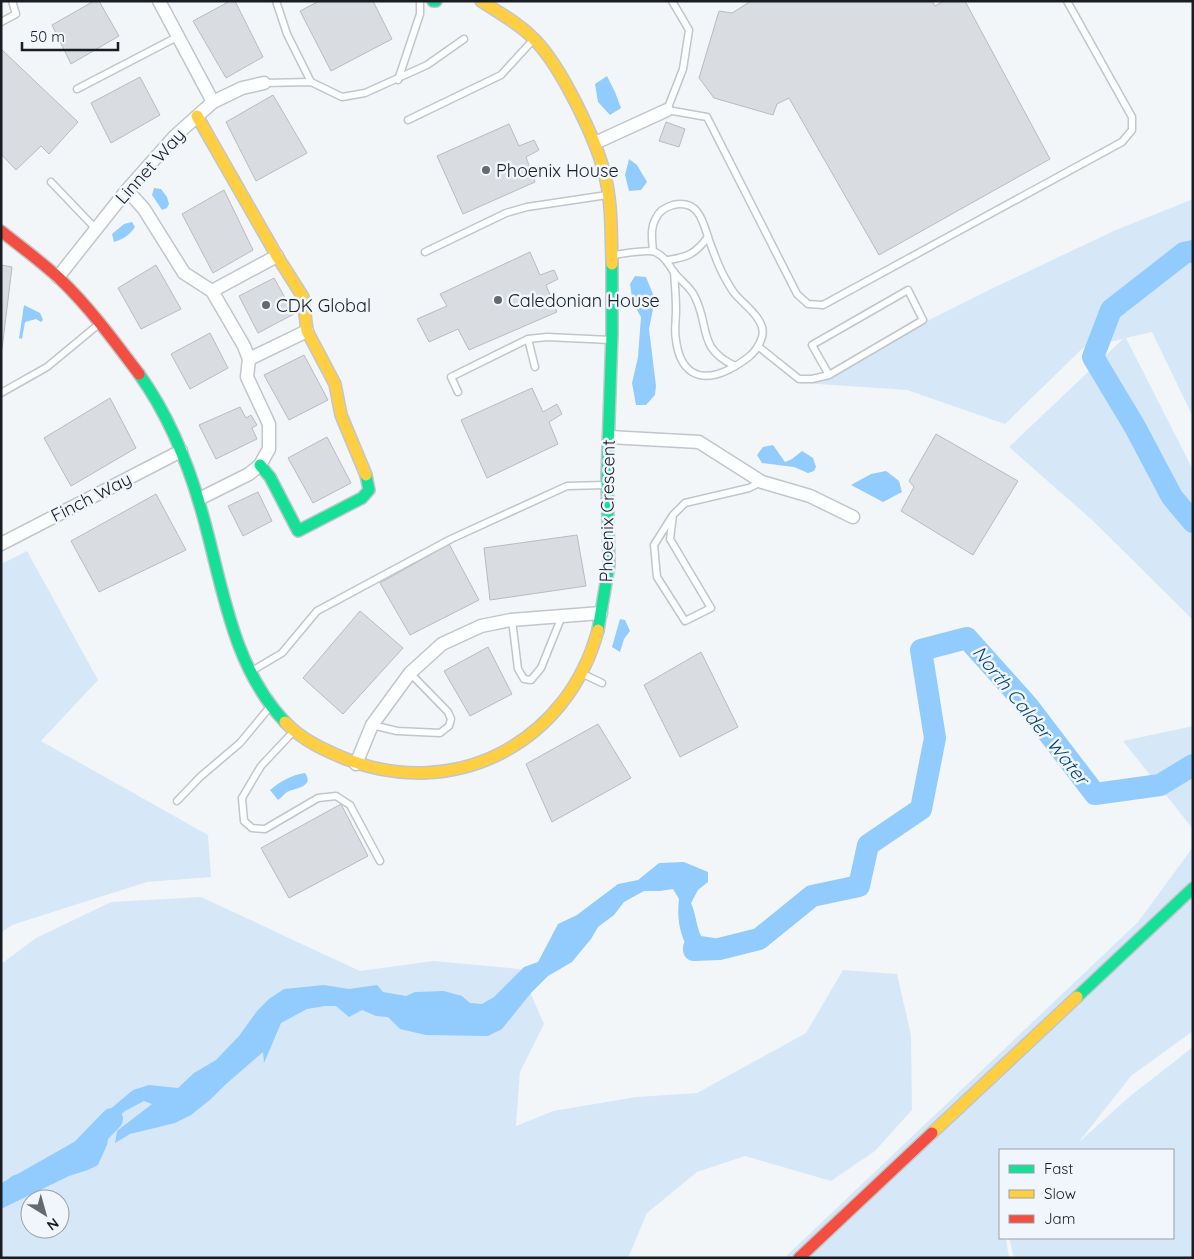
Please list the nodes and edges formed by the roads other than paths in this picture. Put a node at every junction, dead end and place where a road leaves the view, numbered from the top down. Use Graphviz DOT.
graph roads {
  1 [pos="12,1"];
  2 [pos="159,1"];
  3 [pos="276,1"];
  4 [pos="420,1"];
  5 [pos="440,1"];
  6 [pos="481,1"];
  7 [pos="672,1"];
  8 [pos="1067,1"];
  9 [pos="420,14"];
  10 [pos="1,22"];
  11 [pos="178,37"];
  12 [pos="464,39"];
  13 [pos="534,39"];
  14 [pos="398,80"];
  15 [pos="311,82"];
  16 [pos="264,83"];
  17 [pos="77,89"];
  18 [pos="213,102"];
  19 [pos="667,110"];
  20 [pos="197,116"];
  21 [pos="408,120"];
  22 [pos="595,143"];
  23 [pos="51,182"];
  24 [pos="127,190"];
  25 [pos="609,194"];
  26 [pos="96,229"];
  27 [pos="1,231"];
  28 [pos="708,237"];
  29 [pos="425,252"];
  30 [pos="654,252"];
  31 [pos="612,255"];
  32 [pos="277,256"];
  33 [pos="668,260"];
  34 [pos="674,272"];
  35 [pos="58,277"];
  36 [pos="212,291"];
  37 [pos="100,324"];
  38 [pos="307,331"];
  39 [pos="528,340"];
  40 [pos="611,340"];
  41 [pos="758,347"];
  42 [pos="249,359"];
  43 [pos="735,366"];
  44 [pos="535,367"];
  45 [pos="829,375"];
  46 [pos="458,392"];
  47 [pos="1,393"];
  48 [pos="609,437"];
  49 [pos="180,451"];
  50 [pos="260,465"];
  51 [pos="762,482"];
  52 [pos="607,485"];
  53 [pos="199,499"];
  54 [pos="674,515"];
  55 [pos="853,517"];
  56 [pos="1,544"];
  57 [pos="601,613"];
  58 [pos="563,615"];
  59 [pos="512,620"];
  60 [pos="249,673"];
  61 [pos="410,673"];
  62 [pos="582,673"];
  63 [pos="602,683"];
  64 [pos="271,706"];
  65 [pos="372,725"];
  66 [pos="294,731"];
  67 [pos="356,764"];
  68 [pos="178,801"];
  69 [pos="380,862"];
  70 [pos="1193,888"];
  71 [pos="799,1258"];
  1 -- 10 [label="lane"];
  2 -- 11 [label="street"];
  3 -- 15 [label="lane"];
  4 -- 9 [label="lane"];
  5 -- 9 [label="lane"];
  6 -- 13 [label="street, Phoenix Crescent"];
  7 -- 19 [label="lane"];
  8 -- 19 [label="lane"];
  9 -- 14 [label="lane"];
  11 -- 17 [label="lane"];
  11 -- 18 [label="street"];
  12 -- 14 [label="lane"];
  13 -- 21 [label="lane"];
  13 -- 22 [label="street, Phoenix Crescent"];
  14 -- 15 [label="lane"];
  15 -- 16 [label="lane"];
  16 -- 18 [label="street, Linnet Way"];
  18 -- 20 [label="street, Linnet Way"];
  19 -- 22 [label="street"];
  20 -- 24 [label="street, Linnet Way"];
  20 -- 32 [label="street"];
  22 -- 25 [label="street, Phoenix Crescent"];
  23 -- 26 [label="lane"];
  24 -- 26 [label="street, Linnet Way"];
  24 -- 36 [label="street"];
  25 -- 29 [label="lane"];
  25 -- 31 [label="street, Phoenix Crescent"];
  26 -- 35 [label="street, Linnet Way"];
  27 -- 35 [label="street, Phoenix Crescent"];
  28 -- 30 [label="lane"];
  28 -- 33 [label="lane"];
  28 -- 41 [label="lane"];
  30 -- 31 [label="lane"];
  30 -- 33 [label="lane"];
  31 -- 40 [label="street, Phoenix Crescent"];
  32 -- 36 [label="street"];
  32 -- 38 [label="street"];
  33 -- 34 [label="lane"];
  34 -- 43 [label="lane"];
  34 -- 43 [label="lane"];
  35 -- 37 [label="street, Phoenix Crescent"];
  36 -- 42 [label="street"];
  37 -- 47 [label="lane"];
  37 -- 49 [label="street, Phoenix Crescent"];
  38 -- 42 [label="street"];
  38 -- 50 [label="street"];
  39 -- 40 [label="lane"];
  39 -- 44 [label="lane"];
  39 -- 46 [label="lane"];
  40 -- 48 [label="street, Phoenix Crescent"];
  41 -- 43 [label="lane"];
  41 -- 45 [label="lane"];
  42 -- 50 [label="street"];
  45 -- 45 [label="lane"];
  48 -- 51 [label="street"];
  48 -- 52 [label="street, Phoenix Crescent"];
  49 -- 53 [label="street, Phoenix Crescent"];
  49 -- 56 [label="street, Finch Way"];
  50 -- 53 [label="street"];
  51 -- 54 [label="lane"];
  51 -- 55 [label="street"];
  52 -- 57 [label="street, Phoenix Crescent"];
  52 -- 60 [label="lane"];
  53 -- 60 [label="street, Phoenix Crescent"];
  54 -- 54 [label="lane"];
  57 -- 58 [label="street"];
  57 -- 62 [label="street, Phoenix Crescent"];
  58 -- 59 [label="street"];
  58 -- 59 [label="lane"];
  59 -- 61 [label="street"];
  60 -- 64 [label="street, Phoenix Crescent"];
  61 -- 65 [label="street"];
  61 -- 65 [label="lane"];
  62 -- 63 [label="lane"];
  62 -- 67 [label="street, Phoenix Crescent"];
  64 -- 66 [label="street, Phoenix Crescent"];
  64 -- 68 [label="lane"];
  65 -- 67 [label="street"];
  66 -- 67 [label="street, Phoenix Crescent"];
  66 -- 69 [label="lane"];
  70 -- 71 [label="street"];
}
